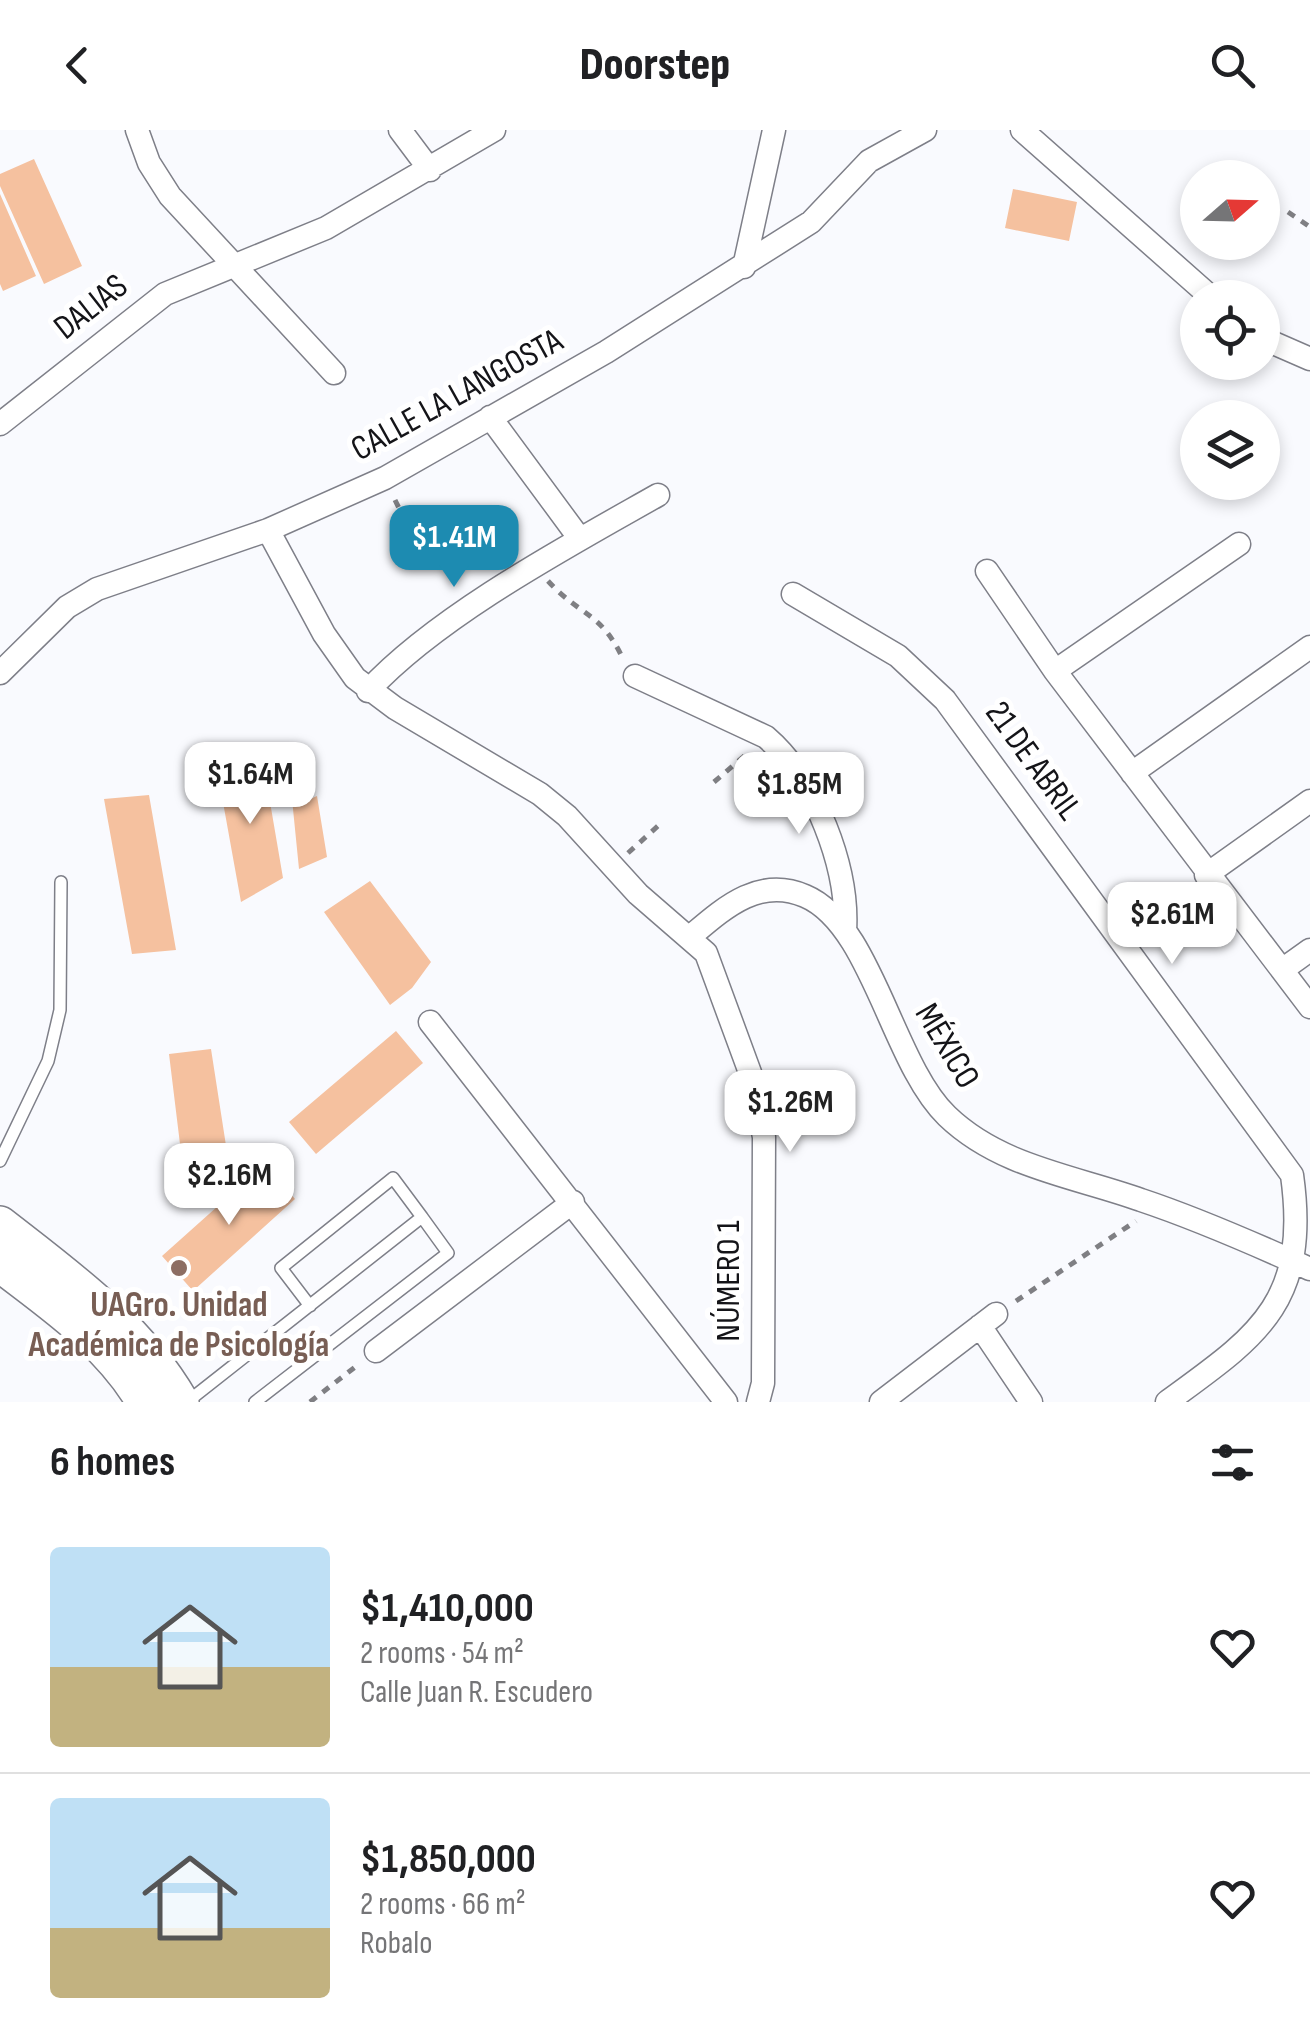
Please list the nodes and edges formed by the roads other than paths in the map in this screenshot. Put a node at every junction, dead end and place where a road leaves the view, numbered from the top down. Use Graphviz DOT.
graph roads {
  1 [pos="136,130"];
  2 [pos="400,130"];
  3 [pos="494,130"];
  4 [pos="774,130"];
  5 [pos="925,130"];
  6 [pos="1024,130"];
  7 [pos="430,170"];
  8 [pos="236,262"];
  9 [pos="744,267"];
  10 [pos="1192,280"];
  11 [pos="1280,346"];
  12 [pos="1310,359"];
  13 [pos="334,373"];
  14 [pos="490,417"];
  15 [pos="1,420"];
  16 [pos="658,495"];
  17 [pos="268,530"];
  18 [pos="580,539"];
  19 [pos="1239,544"];
  20 [pos="987,571"];
  21 [pos="793,594"];
  22 [pos="1310,648"];
  23 [pos="1055,671"];
  24 [pos="0,673"];
  25 [pos="635,676"];
  26 [pos="368,690"];
  27 [pos="1132,773"];
  28 [pos="1310,801"];
  29 [pos="1206,874"];
  30 [pos="60,882"];
  31 [pos="845,931"];
  32 [pos="691,936"];
  33 [pos="1310,950"];
  34 [pos="1282,970"];
  35 [pos="1310,1007"];
  36 [pos="430,1022"];
  37 [pos="0,1160"];
  38 [pos="574,1202"];
  39 [pos="422,1217"];
  40 [pos="0,1224"];
  41 [pos="0,1264"];
  42 [pos="1308,1268"];
  43 [pos="310,1306"];
  44 [pos="376,1351"];
  45 [pos="144,1402"];
  46 [pos="184,1402"];
  47 [pos="255,1402"];
  48 [pos="726,1402"];
  49 [pos="758,1402"];
  50 [pos="882,1402"];
  51 [pos="1031,1402"];
  52 [pos="1167,1402"];
  1 -- 8 [label="street"];
  2 -- 7 [label="street"];
  3 -- 7 [label="street, DALIAS"];
  4 -- 9 [label="street"];
  5 -- 9 [label="street, CALLE LA LANGOSTA"];
  6 -- 10 [label="street"];
  7 -- 8 [label="street, DALIAS"];
  8 -- 13 [label="street"];
  8 -- 15 [label="street, DALIAS"];
  9 -- 14 [label="street, CALLE LA LANGOSTA"];
  11 -- 12 [label="street"];
  14 -- 17 [label="street, CALLE LA LANGOSTA"];
  14 -- 18 [label="street"];
  16 -- 18 [label="street"];
  17 -- 24 [label="street, CALLE LA LANGOSTA"];
  17 -- 26 [label="street"];
  18 -- 26 [label="street"];
  19 -- 23 [label="street"];
  20 -- 23 [label="street, 21 DE ABRIL"];
  21 -- 42 [label="street, 21 DE ABRIL"];
  22 -- 27 [label="street"];
  23 -- 27 [label="street, 21 DE ABRIL"];
  25 -- 31 [label="street"];
  26 -- 32 [label="street, NÚMERO 1"];
  27 -- 29 [label="street, 21 DE ABRIL"];
  28 -- 29 [label="street"];
  29 -- 34 [label="street, 21 DE ABRIL"];
  30 -- 37 [label="lane"];
  31 -- 32 [label="street, MÉXICO"];
  31 -- 42 [label="street, MÉXICO"];
  32 -- 49 [label="street, NÚMERO 1"];
  33 -- 34 [label="street"];
  34 -- 35 [label="street, 21 DE ABRIL"];
  36 -- 38 [label="street"];
  38 -- 44 [label="street"];
  38 -- 48 [label="street"];
  39 -- 43 [label="lane"];
  39 -- 43 [label="lane"];
  39 -- 47 [label="lane"];
  40 -- 46 [label="main road"];
  41 -- 45 [label="main road"];
  42 -- 52 [label="street"];
  43 -- 46 [label="lane"];
  50 -- 51 [label="street"];
}
